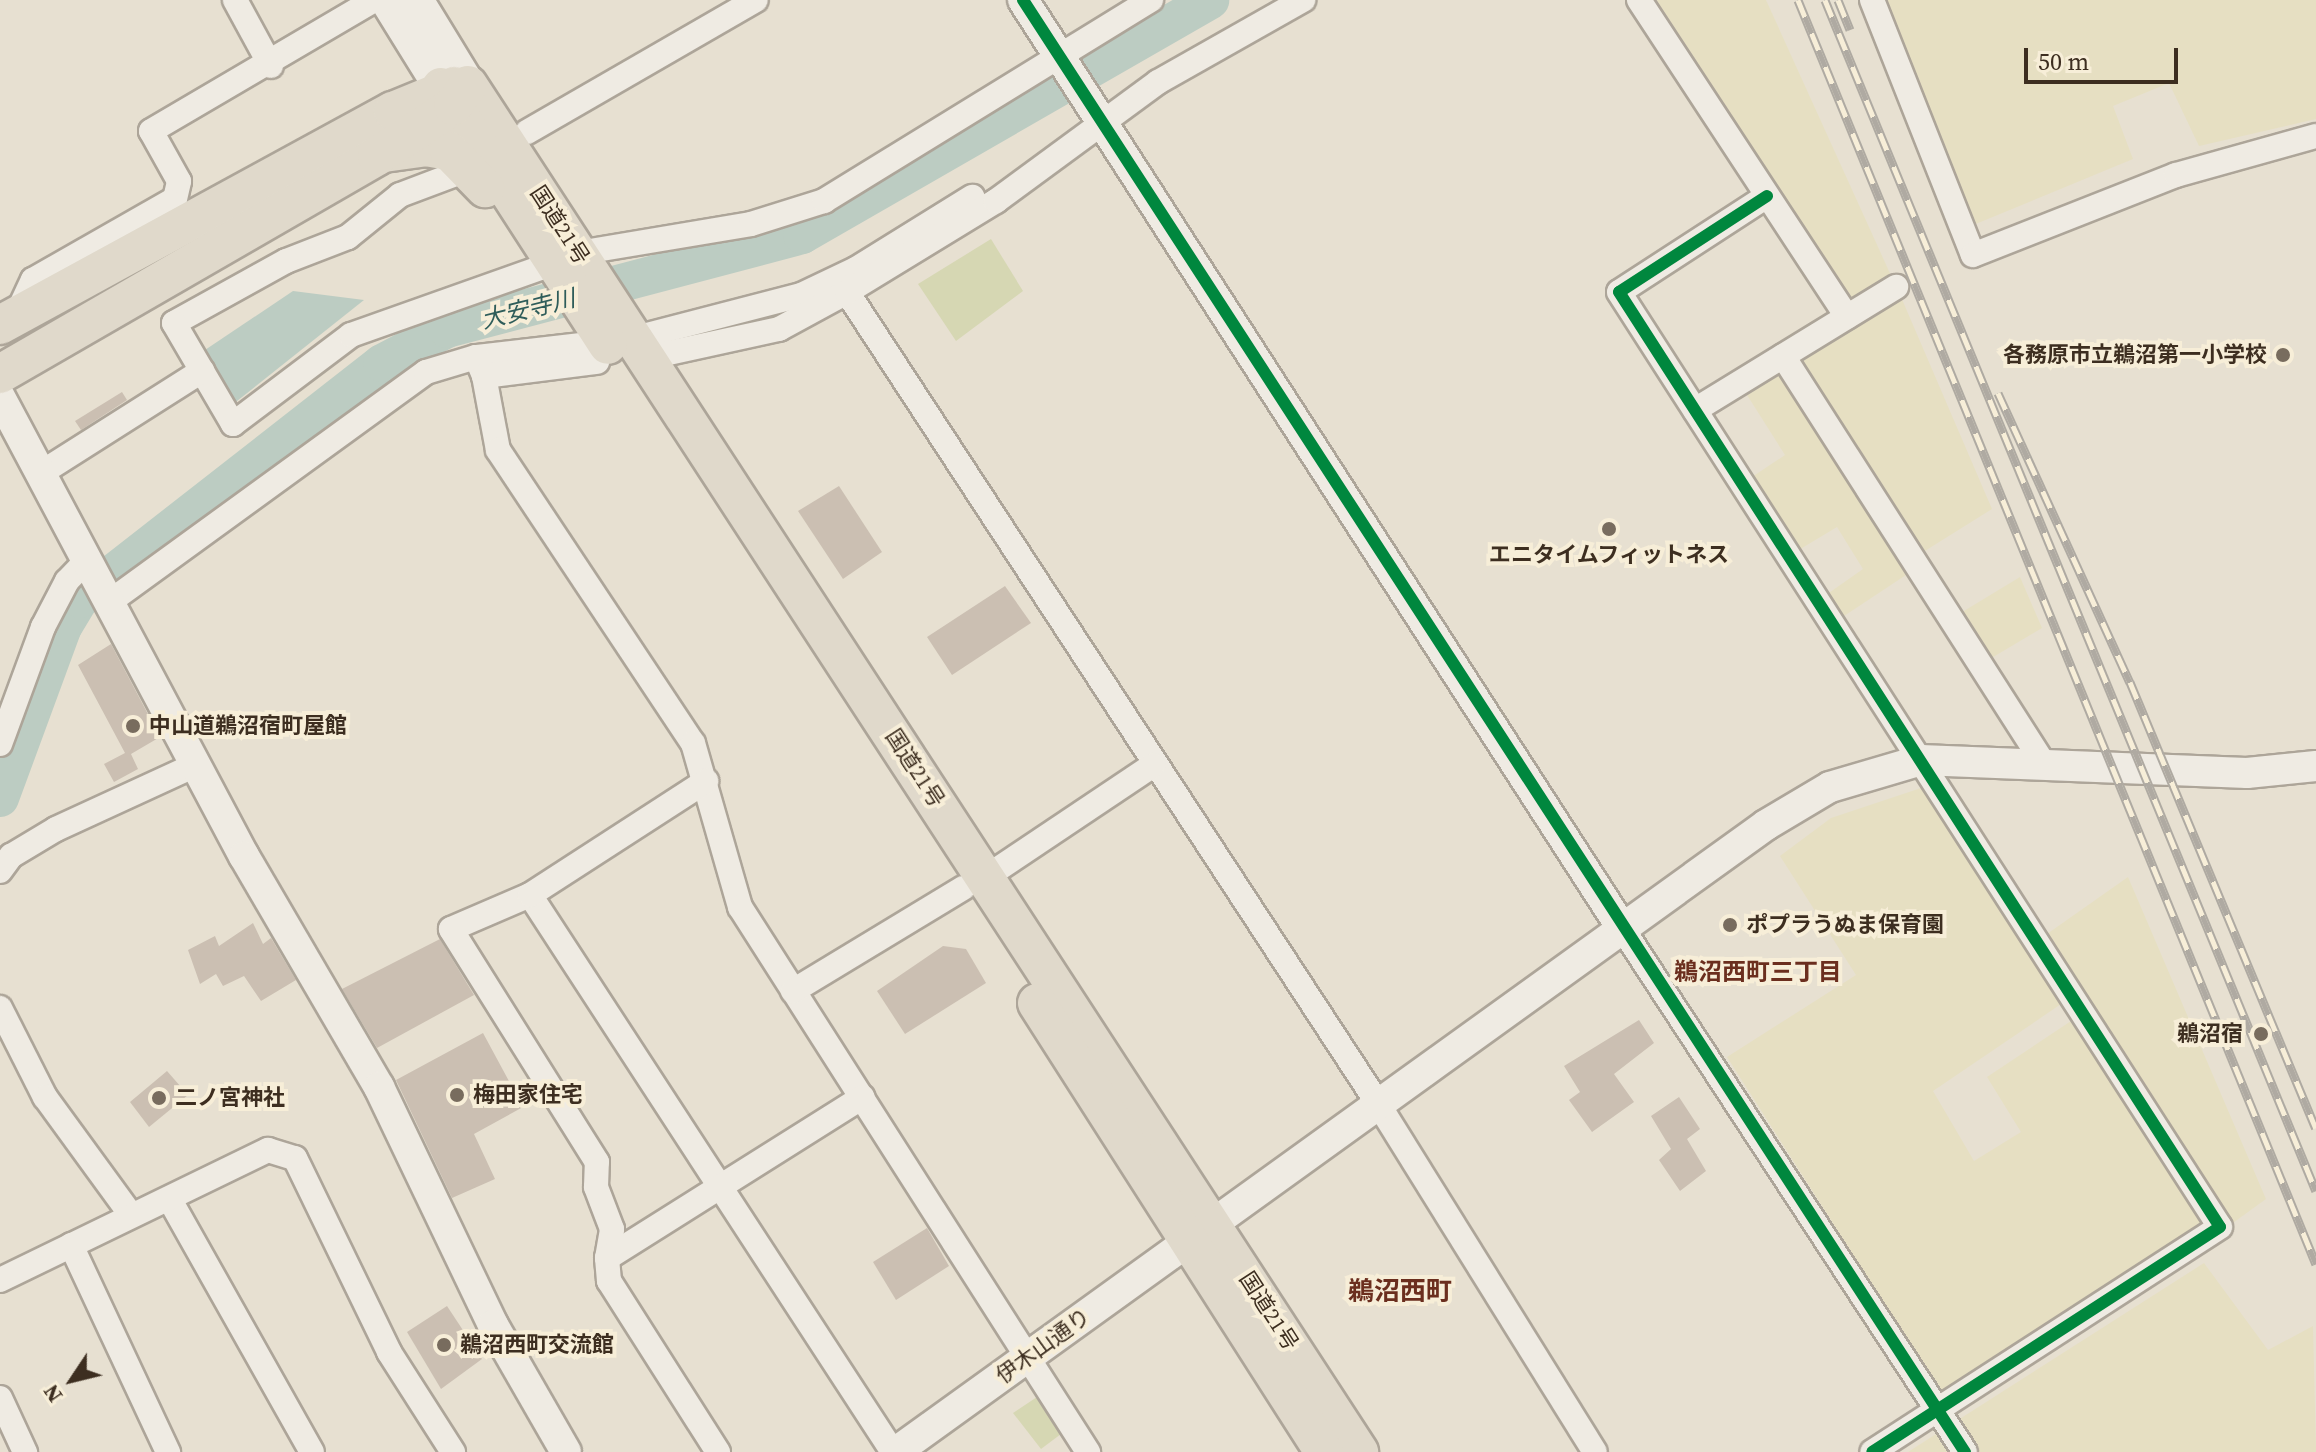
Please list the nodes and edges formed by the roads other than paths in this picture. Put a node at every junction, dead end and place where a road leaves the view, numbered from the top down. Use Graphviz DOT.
graph roads {
  1 [pos="235,0"];
  2 [pos="374,0"];
  3 [pos="387,0"];
  4 [pos="416,0"];
  5 [pos="756,0"];
  6 [pos="1023,0"];
  7 [pos="1151,0"];
  8 [pos="1303,0"];
  9 [pos="1639,0"];
  10 [pos="1872,0"];
  11 [pos="1061,60"];
  12 [pos="271,66"];
  13 [pos="454,92"];
  14 [pos="1098,119"];
  15 [pos="527,132"];
  16 [pos="2316,136"];
  17 [pos="1069,147"];
  18 [pos="377,156"];
  19 [pos="453,175"];
  20 [pos="1767,196"];
  21 [pos="563,260"];
  22 [pos="1896,287"];
  23 [pos="847,292"];
  24 [pos="1847,317"];
  25 [pos="8,321"];
  26 [pos="620,341"];
  27 [pos="1783,356"];
  28 [pos="480,366"];
  29 [pos="202,371"];
  30 [pos="0,374"];
  31 [pos="0,397"];
  32 [pos="1695,410"];
  33 [pos="41,473"];
  34 [pos="88,564"];
  35 [pos="106,600"];
  36 [pos="0,744"];
  37 [pos="1921,760"];
  38 [pos="2043,762"];
  39 [pos="197,764"];
  40 [pos="1153,765"];
  41 [pos="2316,766"];
  42 [pos="706,781"];
  43 [pos="0,871"];
  44 [pos="974,882"];
  45 [pos="530,895"];
  46 [pos="1622,928"];
  47 [pos="793,991"];
  48 [pos="0,1008"];
  49 [pos="863,1097"];
  50 [pos="1377,1102"];
  51 [pos="724,1187"];
  52 [pos="170,1200"];
  53 [pos="131,1215"];
  54 [pos="1201,1230"];
  55 [pos="71,1245"];
  56 [pos="607,1258"];
  57 [pos="0,1280"];
  58 [pos="1026,1357"];
  59 [pos="0,1398"];
  60 [pos="1938,1410"];
  61 [pos="25,1452"];
  62 [pos="168,1452"];
  63 [pos="312,1452"];
  64 [pos="453,1452"];
  65 [pos="566,1452"];
  66 [pos="718,1452"];
  67 [pos="894,1452"];
  68 [pos="1088,1452"];
  69 [pos="1324,1452"];
  70 [pos="1359,1452"];
  71 [pos="1595,1452"];
  72 [pos="1872,1452"];
  73 [pos="1965,1452"];
  1 -- 12 [label="street"];
  2 -- 12 [label="street"];
  3 -- 13 [label="main road"];
  4 -- 13 [label="main road"];
  5 -- 15 [label="street"];
  6 -- 11 [label="street"];
  7 -- 11 [label="street"];
  8 -- 14 [label="street"];
  9 -- 20 [label="street"];
  10 -- 16 [label="street"];
  11 -- 14 [label="street"];
  11 -- 21 [label="street"];
  12 -- 25 [label="street"];
  13 -- 18 [label="highway"];
  13 -- 21 [label="highway, 国道21号"];
  13 -- 25 [label="highway"];
  14 -- 17 [label="street"];
  14 -- 46 [label="street"];
  17 -- 23 [label="street"];
  17 -- 26 [label="street"];
  18 -- 21 [label="highway"];
  18 -- 30 [label="highway"];
  19 -- 29 [label="street"];
  20 -- 24 [label="street"];
  20 -- 32 [label="street"];
  21 -- 26 [label="highway, 国道21号"];
  21 -- 29 [label="street"];
  22 -- 24 [label="street"];
  23 -- 26 [label="street"];
  23 -- 40 [label="street"];
  24 -- 27 [label="street"];
  26 -- 28 [label="street"];
  26 -- 44 [label="highway, 国道21号"];
  27 -- 32 [label="street"];
  27 -- 38 [label="street"];
  28 -- 35 [label="street"];
  28 -- 42 [label="street"];
  29 -- 33 [label="street"];
  31 -- 33 [label="street"];
  32 -- 37 [label="street"];
  33 -- 34 [label="street"];
  34 -- 35 [label="street"];
  34 -- 36 [label="street"];
  35 -- 39 [label="street"];
  37 -- 38 [label="street, 伊木山通り"];
  37 -- 46 [label="street, 伊木山通り"];
  37 -- 60 [label="street"];
  38 -- 41 [label="street, 伊木山通り"];
  39 -- 43 [label="street"];
  39 -- 65 [label="street"];
  40 -- 44 [label="street"];
  40 -- 50 [label="street"];
  42 -- 45 [label="street"];
  42 -- 47 [label="street"];
  44 -- 47 [label="street"];
  44 -- 54 [label="highway, 国道21号"];
  45 -- 51 [label="street"];
  45 -- 56 [label="street"];
  46 -- 50 [label="street, 伊木山通り"];
  46 -- 60 [label="street"];
  47 -- 49 [label="street"];
  48 -- 53 [label="street"];
  49 -- 51 [label="street"];
  49 -- 58 [label="street"];
  50 -- 54 [label="street, 伊木山通り"];
  50 -- 71 [label="street"];
  51 -- 56 [label="street"];
  51 -- 67 [label="street"];
  52 -- 53 [label="street"];
  52 -- 63 [label="street"];
  52 -- 64 [label="street"];
  53 -- 55 [label="street"];
  54 -- 58 [label="street, 伊木山通り"];
  54 -- 69 [label="highway, 国道21号"];
  54 -- 70 [label="highway, 国道21号"];
  55 -- 57 [label="street"];
  55 -- 62 [label="street"];
  56 -- 66 [label="street"];
  58 -- 67 [label="street, 伊木山通り"];
  58 -- 68 [label="street"];
  59 -- 61 [label="street"];
  60 -- 72 [label="street"];
  60 -- 73 [label="street"];
}
